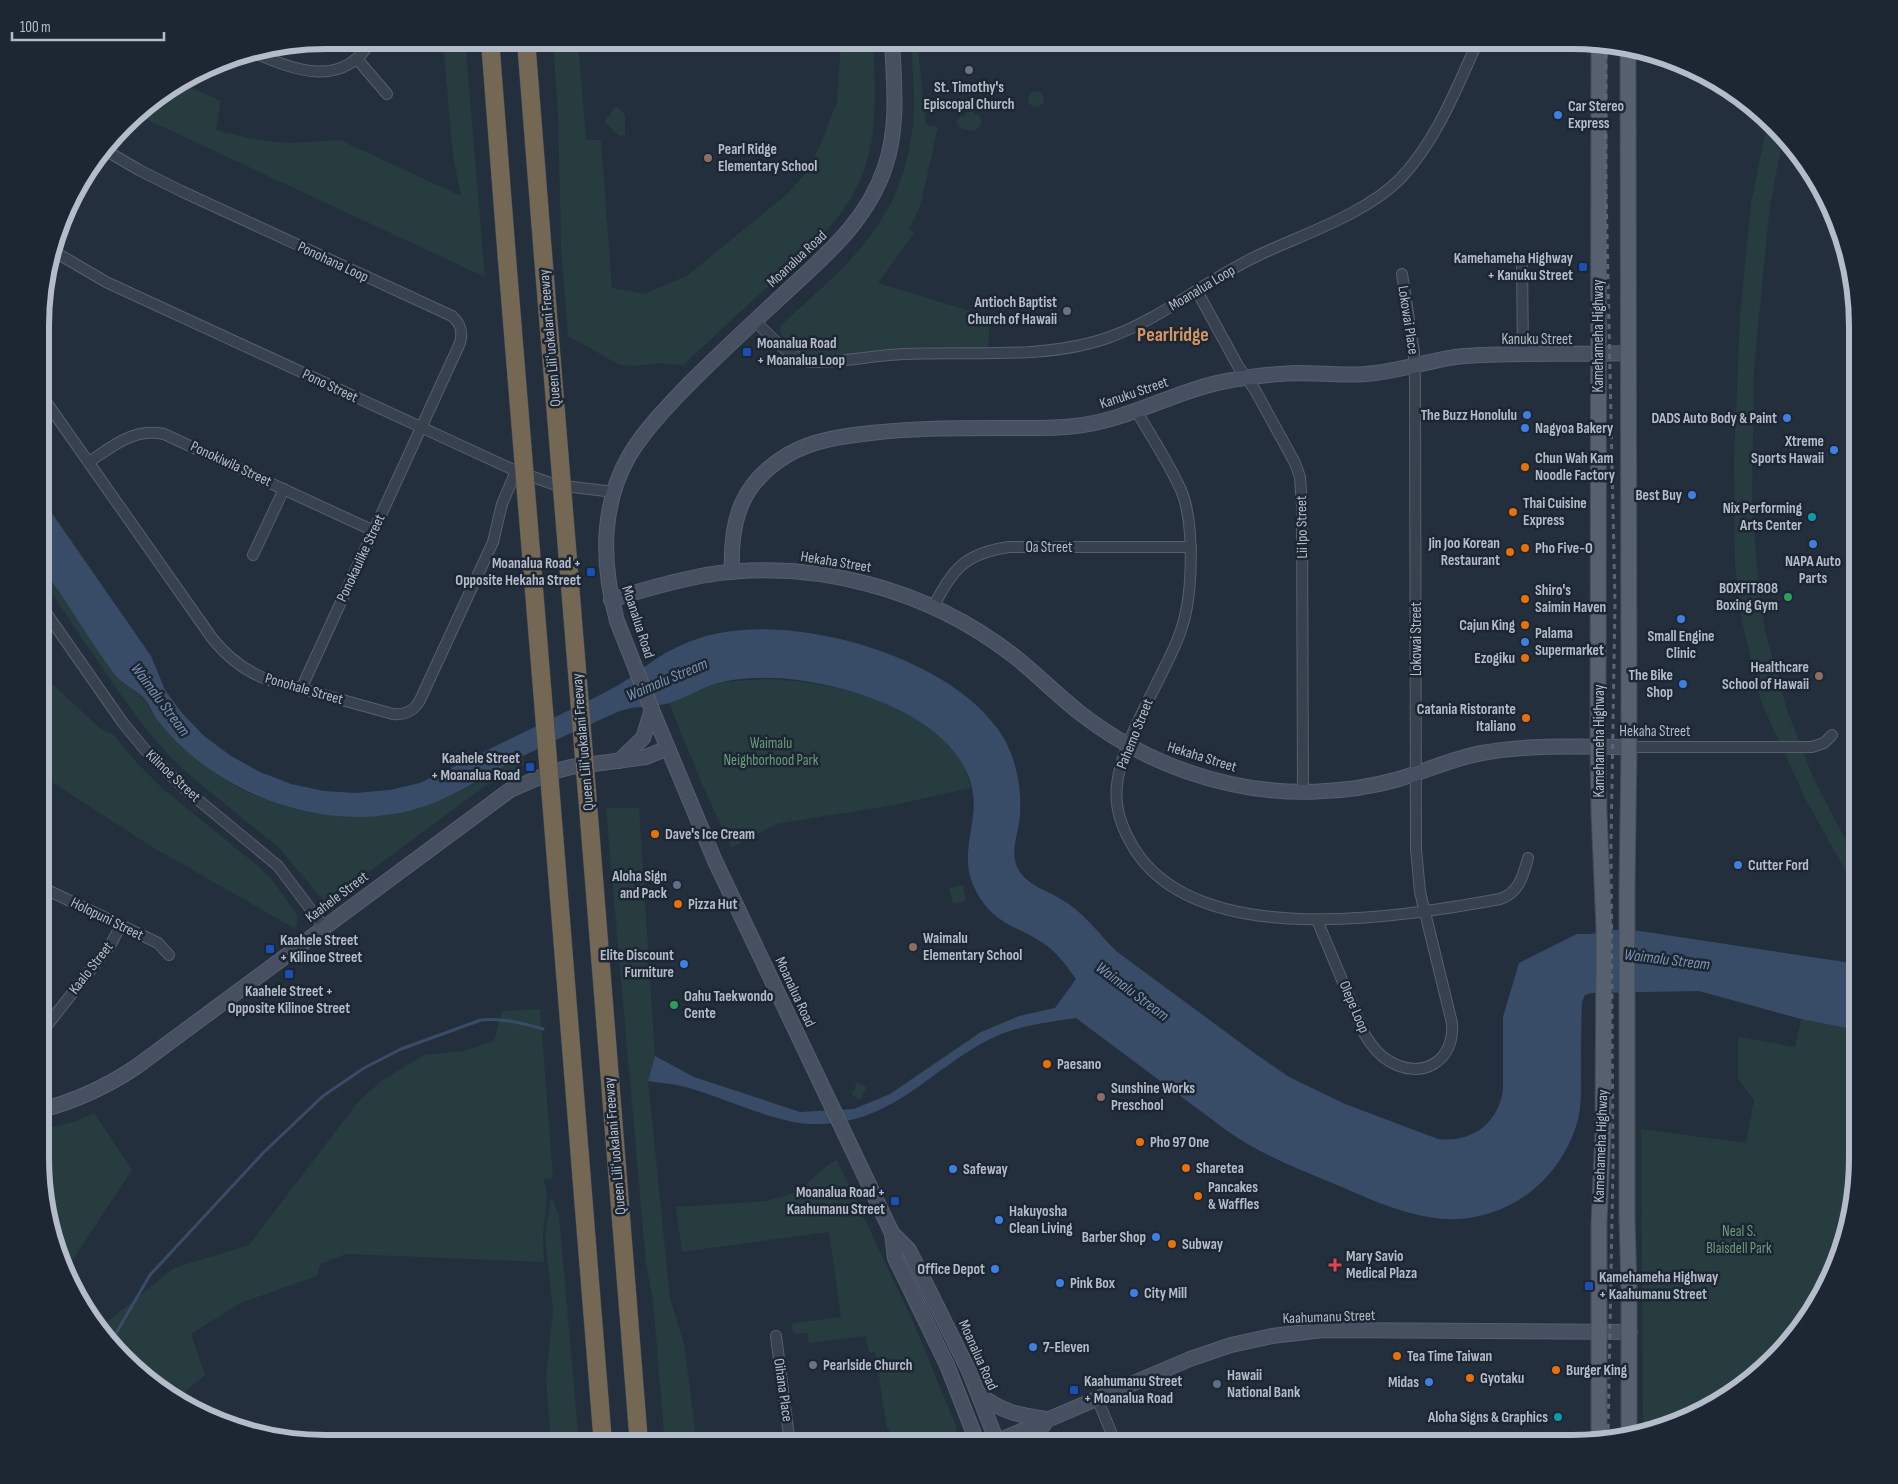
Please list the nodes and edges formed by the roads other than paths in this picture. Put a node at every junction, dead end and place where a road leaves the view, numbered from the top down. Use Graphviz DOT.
graph roads {
  1 [pos="365,49"];
  2 [pos="491,49"];
  3 [pos="527,49"];
  4 [pos="892,49"];
  5 [pos="1474,49"];
  6 [pos="1599,50"];
  7 [pos="1628,54"];
  8 [pos="263,56"];
  9 [pos="357,59"];
  10 [pos="388,94"];
  11 [pos="110,153"];
  12 [pos="58,254"];
  13 [pos="1522,262"];
  14 [pos="1402,274"];
  15 [pos="1197,291"];
  16 [pos="755,321"];
  17 [pos="1628,353"];
  18 [pos="1598,354"];
  19 [pos="1523,355"];
  20 [pos="1415,366"];
  21 [pos="1246,377"];
  22 [pos="49,406"];
  23 [pos="1137,412"];
  24 [pos="421,428"];
  25 [pos="90,462"];
  26 [pos="516,471"];
  27 [pos="284,489"];
  28 [pos="614,492"];
  29 [pos="374,531"];
  30 [pos="1191,547"];
  31 [pos="253,555"];
  32 [pos="732,572"];
  33 [pos="611,600"];
  34 [pos="934,606"];
  35 [pos="49,616"];
  36 [pos="301,689"];
  37 [pos="652,710"];
  38 [pos="1832,735"];
  39 [pos="1128,746"];
  40 [pos="1598,747"];
  41 [pos="1629,747"];
  42 [pos="668,748"];
  43 [pos="619,761"];
  44 [pos="1416,773"];
  45 [pos="1303,791"];
  46 [pos="1528,858"];
  47 [pos="49,891"];
  48 [pos="1425,912"];
  49 [pos="1317,920"];
  50 [pos="121,925"];
  51 [pos="324,927"];
  52 [pos="169,955"];
  53 [pos="49,1023"];
  54 [pos="49,1108"];
  55 [pos="892,1233"];
  56 [pos="1600,1332"];
  57 [pos="1630,1332"];
  58 [pos="776,1336"];
  59 [pos="978,1393"];
  60 [pos="1097,1398"];
  61 [pos="1047,1419"];
  62 [pos="1630,1429"];
  63 [pos="1599,1434"];
  64 [pos="602,1435"];
  65 [pos="638,1435"];
  66 [pos="789,1435"];
  67 [pos="974,1435"];
  68 [pos="993,1435"];
  69 [pos="1013,1435"];
  70 [pos="1036,1435"];
  71 [pos="1112,1435"];
  1 -- 9 [label="street"];
  2 -- 64 [label="highway, bridge"];
  3 -- 65 [label="highway, Queen Liliʻuokalani Freeway, bridge"];
  4 -- 16 [label="street, Moanalua Road"];
  5 -- 15 [label="street, Moanalua Loop"];
  6 -- 18 [label="main road, Kamehameha Highway"];
  7 -- 17 [label="main road, Kamehameha Highway"];
  8 -- 9 [label="street"];
  9 -- 10 [label="street"];
  11 -- 24 [label="street, Ponohana Loop"];
  12 -- 24 [label="street, Pono Street"];
  13 -- 19 [label="street"];
  14 -- 20 [label="street, Lokowai Place"];
  15 -- 16 [label="street, Moanalua Loop"];
  15 -- 21 [label="street, Lii Ipo Street"];
  16 -- 28 [label="street, Moanalua Road"];
  17 -- 18 [label="street, Kanuku Street"];
  17 -- 41 [label="main road, Kamehameha Highway"];
  18 -- 19 [label="street, Kanuku Street"];
  18 -- 40 [label="main road, Kamehameha Highway"];
  19 -- 20 [label="street, Kanuku Street"];
  20 -- 21 [label="street, Kanuku Street"];
  20 -- 44 [label="street, Lokowai Street"];
  21 -- 23 [label="street, Kanuku Street"];
  21 -- 45 [label="street, Lii Ipo Street"];
  22 -- 25 [label="street, Ponohale Street"];
  23 -- 30 [label="street, Pahemo Street"];
  23 -- 32 [label="street, Kanuku Street"];
  24 -- 26 [label="street, Pono Street"];
  24 -- 29 [label="street, Ponokaulike Street"];
  25 -- 27 [label="street, Ponokiwila Street"];
  25 -- 36 [label="street, Ponohale Street"];
  26 -- 28 [label="street, Pono Street"];
  26 -- 36 [label="street, Ponohale Street"];
  27 -- 29 [label="street, Ponokiwila Street"];
  27 -- 31 [label="street"];
  28 -- 33 [label="street, Moanalua Road"];
  29 -- 36 [label="street, Ponokaulike Street"];
  30 -- 34 [label="street, Oa Street"];
  30 -- 39 [label="street, Pahemo Street"];
  32 -- 33 [label="street, Hekaha Street"];
  32 -- 34 [label="street, Hekaha Street"];
  33 -- 37 [label="street, Moanalua Road"];
  34 -- 39 [label="street, Hekaha Street"];
  35 -- 51 [label="street, Kilinoe Street"];
  37 -- 42 [label="street, Moanalua Road"];
  37 -- 43 [label="street"];
  38 -- 41 [label="street, Hekaha Street"];
  39 -- 45 [label="street, Hekaha Street"];
  39 -- 49 [label="street, Pahemo Street"];
  40 -- 41 [label="street, Hekaha Street"];
  40 -- 44 [label="street, Hekaha Street"];
  40 -- 56 [label="main road, Kamehameha Highway"];
  41 -- 57 [label="main road, Kamehameha Highway"];
  42 -- 43 [label="street, Kaahele Street"];
  42 -- 55 [label="street, Moanalua Road"];
  43 -- 51 [label="street, Kaahele Street"];
  44 -- 45 [label="street, Hekaha Street"];
  44 -- 48 [label="street, Lokowai Street"];
  46 -- 48 [label="street, Pahemo Street"];
  47 -- 50 [label="street, Holopuni Street"];
  48 -- 49 [label="street, Pahemo Street"];
  48 -- 49 [label="street, Olepe Loop"];
  50 -- 52 [label="street, Holopuni Street"];
  50 -- 53 [label="street, Kaalo Street"];
  51 -- 54 [label="street, Kaahele Street"];
  55 -- 59 [label="street, Moanalua Road"];
  55 -- 67 [label="street, Moanalua Road"];
  56 -- 57 [label="street, Kaahumanu Street"];
  56 -- 60 [label="street, Kaahumanu Street"];
  56 -- 63 [label="main road, Kamehameha Highway"];
  57 -- 62 [label="main road, Kamehameha Highway"];
  58 -- 66 [label="street, Oihana Place"];
  59 -- 61 [label="street"];
  59 -- 68 [label="street, Moanalua Road"];
  60 -- 61 [label="street, Kaahumanu Street"];
  60 -- 71 [label="street"];
  61 -- 69 [label="street, Kaahumanu Street"];
  61 -- 70 [label="street"];
}
